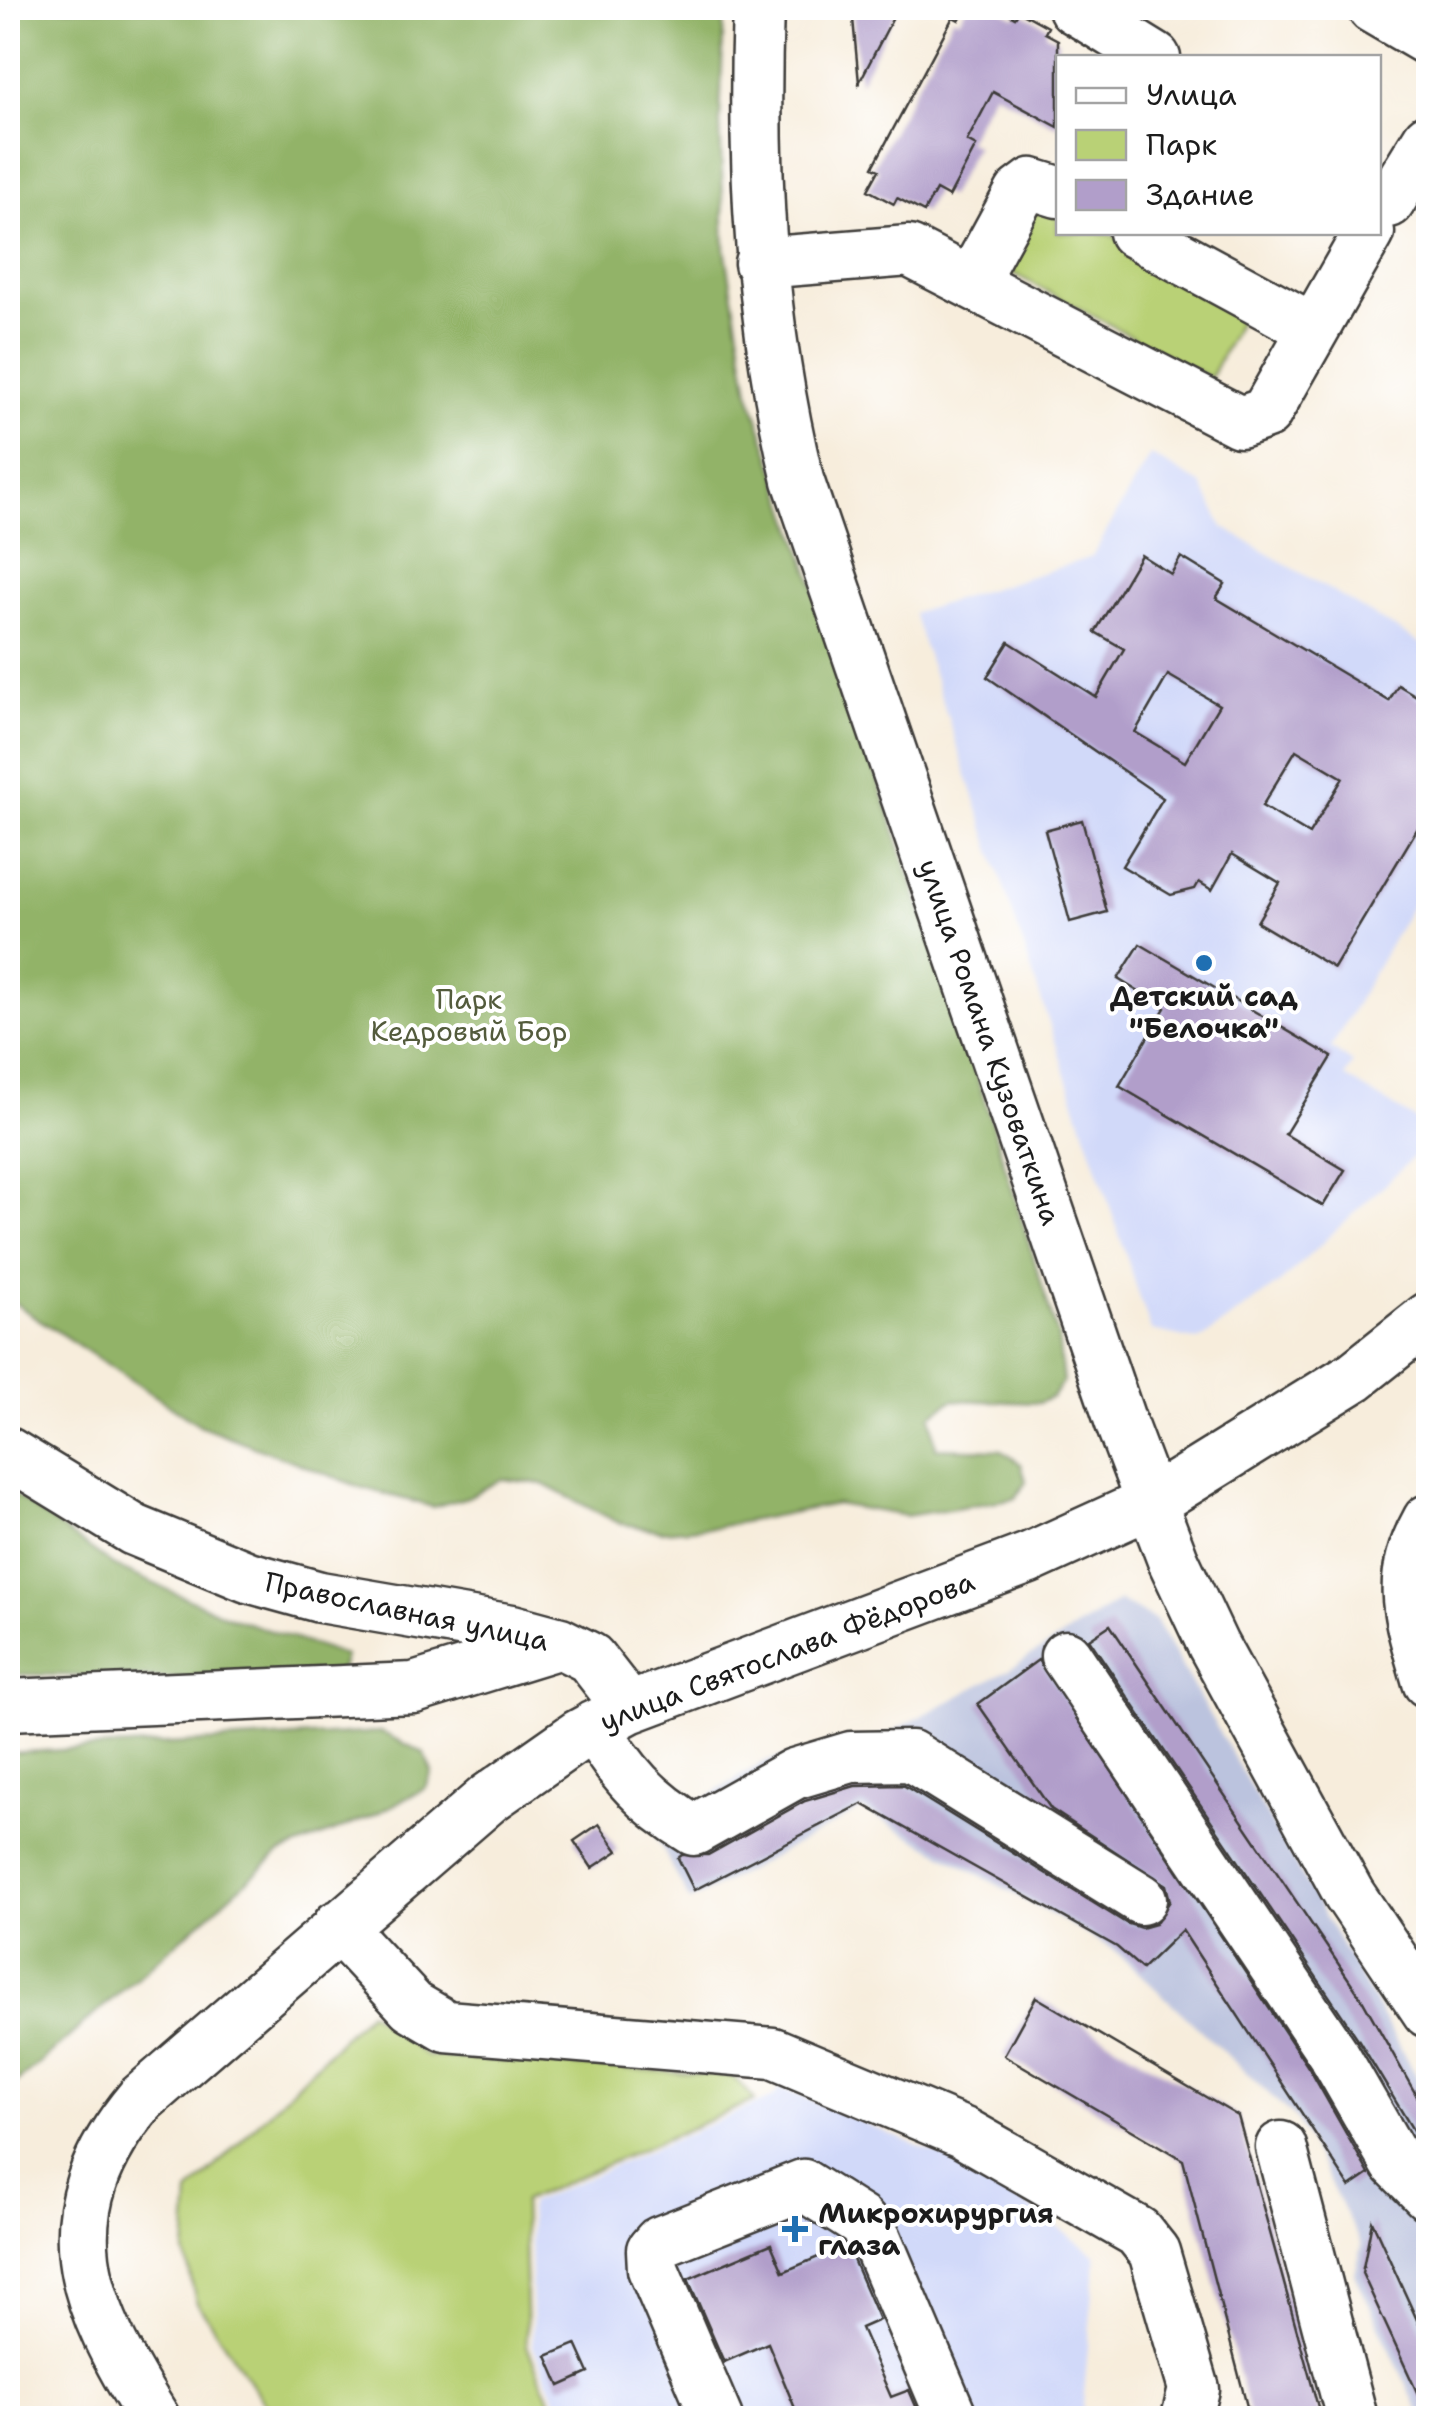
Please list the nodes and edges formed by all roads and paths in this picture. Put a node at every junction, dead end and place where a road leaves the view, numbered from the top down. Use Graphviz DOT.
graph roads {
  1 [pos="758,8"];
  2 [pos="1074,8"];
  3 [pos="1373,8"];
  4 [pos="1428,40"];
  5 [pos="1150,55"];
  6 [pos="1428,139"];
  7 [pos="1056,191"];
  8 [pos="1381,209"];
  9 [pos="1140,235"];
  10 [pos="1366,235"];
  11 [pos="760,263"];
  12 [pos="971,283"];
  13 [pos="1313,329"];
  14 [pos="1420,1343"];
  15 [pos="8,1453"];
  16 [pos="1150,1503"];
  17 [pos="1428,1520"];
  18 [pos="560,1643"];
  19 [pos="1066,1656"];
  20 [pos="1428,1682"];
  21 [pos="8,1705"];
  22 [pos="612,1717"];
  23 [pos="1141,1900"];
  24 [pos="338,1926"];
  25 [pos="1428,2012"];
  26 [pos="1281,2148"];
  27 [pos="1428,2194"];
  28 [pos="154,2418"];
  29 [pos="716,2418"];
  30 [pos="952,2418"];
  31 [pos="1186,2418"];
  32 [pos="1352,2418"];
  1 -- 11 [label="street, улица Романа Кузоваткина"];
  2 -- 5 [label="street"];
  3 -- 4 [label="street"];
  6 -- 8 [label="street"];
  7 -- 12 [label="street"];
  9 -- 13 [label="street"];
  10 -- 13 [label="street"];
  11 -- 12 [label="street"];
  11 -- 16 [label="street, улица Романа Кузоваткина"];
  12 -- 13 [label="street"];
  14 -- 16 [label="street, улица Святослава Фёдорова"];
  15 -- 18 [label="street, Православная улица"];
  16 -- 22 [label="street, улица Святослава Фёдорова"];
  16 -- 25 [label="street, улица Романа Кузоваткина"];
  17 -- 20 [label="street"];
  18 -- 21 [label="street"];
  18 -- 22 [label="street, Православная улица"];
  19 -- 27 [label="street"];
  22 -- 23 [label="street, Православная улица"];
  22 -- 24 [label="street, улица Святослава Фёдорова"];
  24 -- 28 [label="street, улица Святослава Фёдорова"];
  24 -- 31 [label="street"];
  26 -- 32 [label="street"];
  29 -- 30 [label="street"];
}
